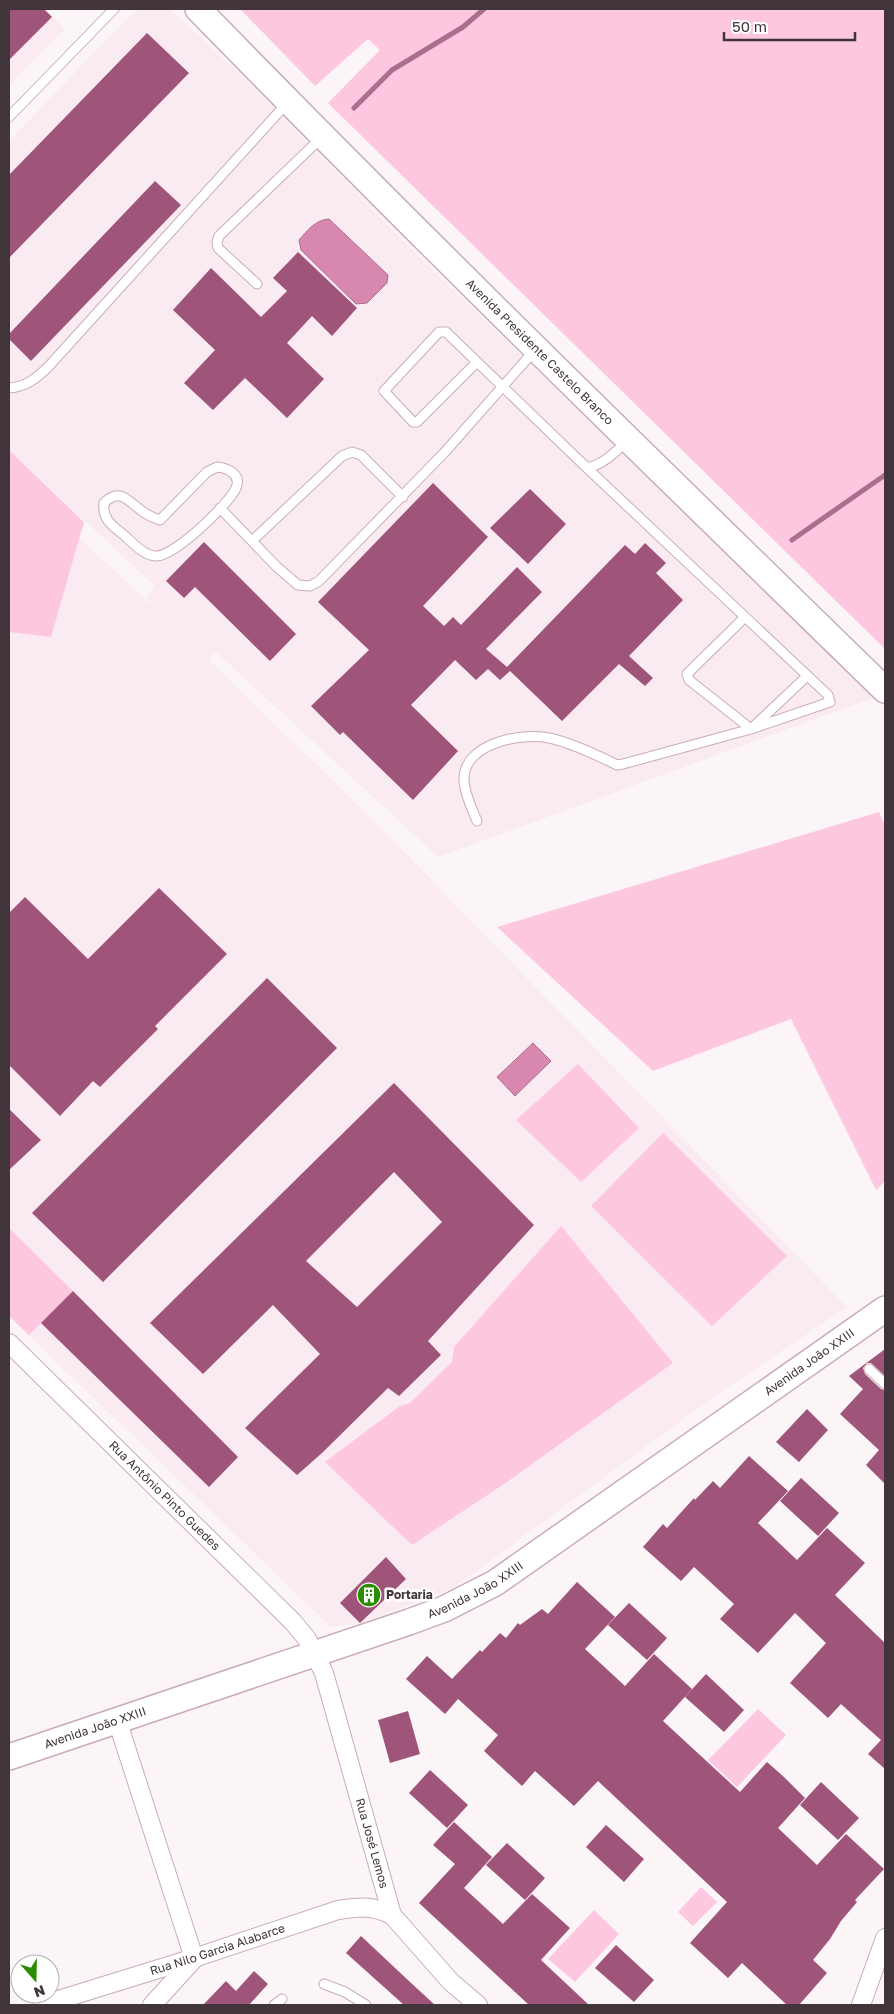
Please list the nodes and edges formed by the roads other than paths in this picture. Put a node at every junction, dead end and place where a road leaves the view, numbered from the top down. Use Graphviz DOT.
graph roads {
  1 [pos="114,9"];
  2 [pos="198,9"];
  3 [pos="288,102"];
  4 [pos="9,116"];
  5 [pos="322,137"];
  6 [pos="257,284"];
  7 [pos="537,348"];
  8 [pos="477,362"];
  9 [pos="503,387"];
  10 [pos="9,388"];
  11 [pos="628,440"];
  12 [pos="587,468"];
  13 [pos="402,496"];
  14 [pos="220,508"];
  15 [pos="252,541"];
  16 [pos="745,617"];
  17 [pos="808,676"];
  18 [pos="885,690"];
  19 [pos="751,729"];
  20 [pos="477,821"];
  21 [pos="885,1309"];
  22 [pos="9,1343"];
  23 [pos="869,1369"];
  24 [pos="885,1384"];
  25 [pos="315,1653"];
  26 [pos="118,1720"];
  27 [pos="9,1757"];
  28 [pos="392,1915"];
  29 [pos="885,1938"];
  30 [pos="194,1958"];
  31 [pos="324,1984"];
  32 [pos="282,1999"];
  33 [pos="42,2005"];
  34 [pos="152,2005"];
  35 [pos="274,2005"];
  36 [pos="366,2005"];
  37 [pos="478,2005"];
  38 [pos="861,2005"];
  1 -- 4 [label="lane"];
  2 -- 3 [label="main road, Avenida Presidente Castelo Branco"];
  3 -- 5 [label="main road, Avenida Presidente Castelo Branco"];
  3 -- 10 [label="lane"];
  5 -- 6 [label="lane"];
  5 -- 7 [label="main road, Avenida Presidente Castelo Branco"];
  7 -- 9 [label="lane"];
  7 -- 11 [label="main road, Avenida Presidente Castelo Branco"];
  8 -- 8 [label="lane"];
  8 -- 9 [label="lane"];
  9 -- 12 [label="lane"];
  9 -- 13 [label="lane"];
  11 -- 12 [label="lane"];
  11 -- 18 [label="main road, Avenida Presidente Castelo Branco"];
  12 -- 16 [label="lane"];
  13 -- 15 [label="lane"];
  13 -- 15 [label="lane"];
  14 -- 14 [label="lane"];
  14 -- 15 [label="lane"];
  16 -- 17 [label="lane"];
  16 -- 19 [label="lane"];
  17 -- 19 [label="lane"];
  17 -- 19 [label="lane"];
  19 -- 20 [label="lane"];
  21 -- 25 [label="main road, Avenida João XXIII"];
  22 -- 25 [label="street, Rua Antônio Pinto Guedes"];
  23 -- 24 [label="lane"];
  25 -- 26 [label="main road, Avenida João XXIII"];
  25 -- 28 [label="street, Rua José Lemos"];
  26 -- 27 [label="main road, Avenida João XXIII"];
  26 -- 30 [label="street"];
  28 -- 30 [label="street, Rua Nilo Garcia Alabarce"];
  28 -- 37 [label="street, Rua José Lemos"];
  29 -- 38 [label="street"];
  30 -- 33 [label="street, Rua Nilo Garcia Alabarce"];
  30 -- 34 [label="street"];
  31 -- 36 [label="lane"];
  32 -- 35 [label="lane"];
}
